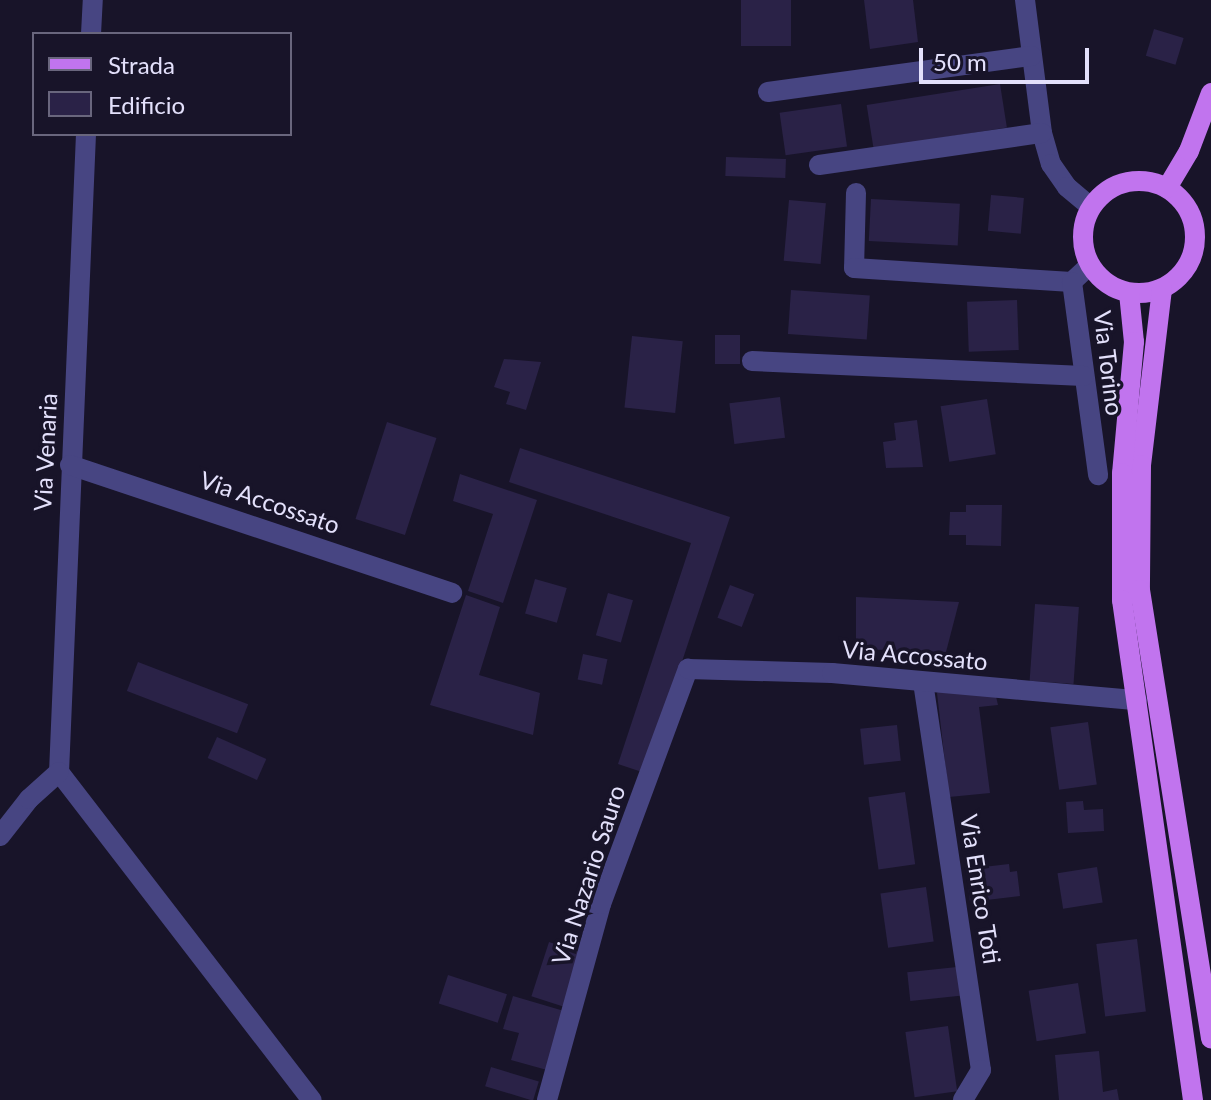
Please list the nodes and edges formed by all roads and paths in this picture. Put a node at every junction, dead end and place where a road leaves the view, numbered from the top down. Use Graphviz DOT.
graph roads {
  1 [pos="93,0"];
  2 [pos="1025,0"];
  3 [pos="91,32"];
  4 [pos="1032,56"];
  5 [pos="768,92"];
  6 [pos="1211,93"];
  7 [pos="1042,133"];
  8 [pos="86,136"];
  9 [pos="819,165"];
  10 [pos="1167,188"];
  11 [pos="856,193"];
  12 [pos="1091,207"];
  13 [pos="1090,265"];
  14 [pos="1072,282"];
  15 [pos="1162,289"];
  16 [pos="1129,293"];
  17 [pos="752,361"];
  18 [pos="1084,376"];
  19 [pos="70,465"];
  20 [pos="1098,475"];
  21 [pos="452,593"];
  22 [pos="688,669"];
  23 [pos="923,682"];
  24 [pos="1137,700"];
  25 [pos="59,772"];
  26 [pos="0,836"];
  27 [pos="1211,1038"];
  28 [pos="312,1100"];
  29 [pos="547,1100"];
  30 [pos="963,1100"];
  31 [pos="1193,1100"];
  1 -- 3 [label="street"];
  2 -- 4 [label="street"];
  4 -- 5 [label="street"];
  4 -- 7 [label="street"];
  6 -- 10 [label="main road"];
  7 -- 9 [label="street"];
  7 -- 12 [label="street"];
  8 -- 19 [label="street, Via Venaria"];
  10 -- 12 [label="main road"];
  10 -- 15 [label="main road"];
  11 -- 14 [label="street"];
  12 -- 13 [label="main road"];
  13 -- 14 [label="street, Via Torino"];
  13 -- 16 [label="main road"];
  14 -- 18 [label="street, Via Torino"];
  15 -- 16 [label="main road"];
  15 -- 27 [label="main road"];
  16 -- 24 [label="main road"];
  17 -- 18 [label="street"];
  18 -- 20 [label="street, Via Torino"];
  19 -- 21 [label="street, Via Accossato"];
  19 -- 25 [label="street, Via Venaria"];
  22 -- 23 [label="street, Via Accossato"];
  22 -- 29 [label="street, Via Nazario Sauro"];
  23 -- 24 [label="street, Via Accossato"];
  23 -- 30 [label="street, Via Enrico Toti"];
  24 -- 31 [label="main road"];
  25 -- 26 [label="street"];
  25 -- 28 [label="street"];
}
